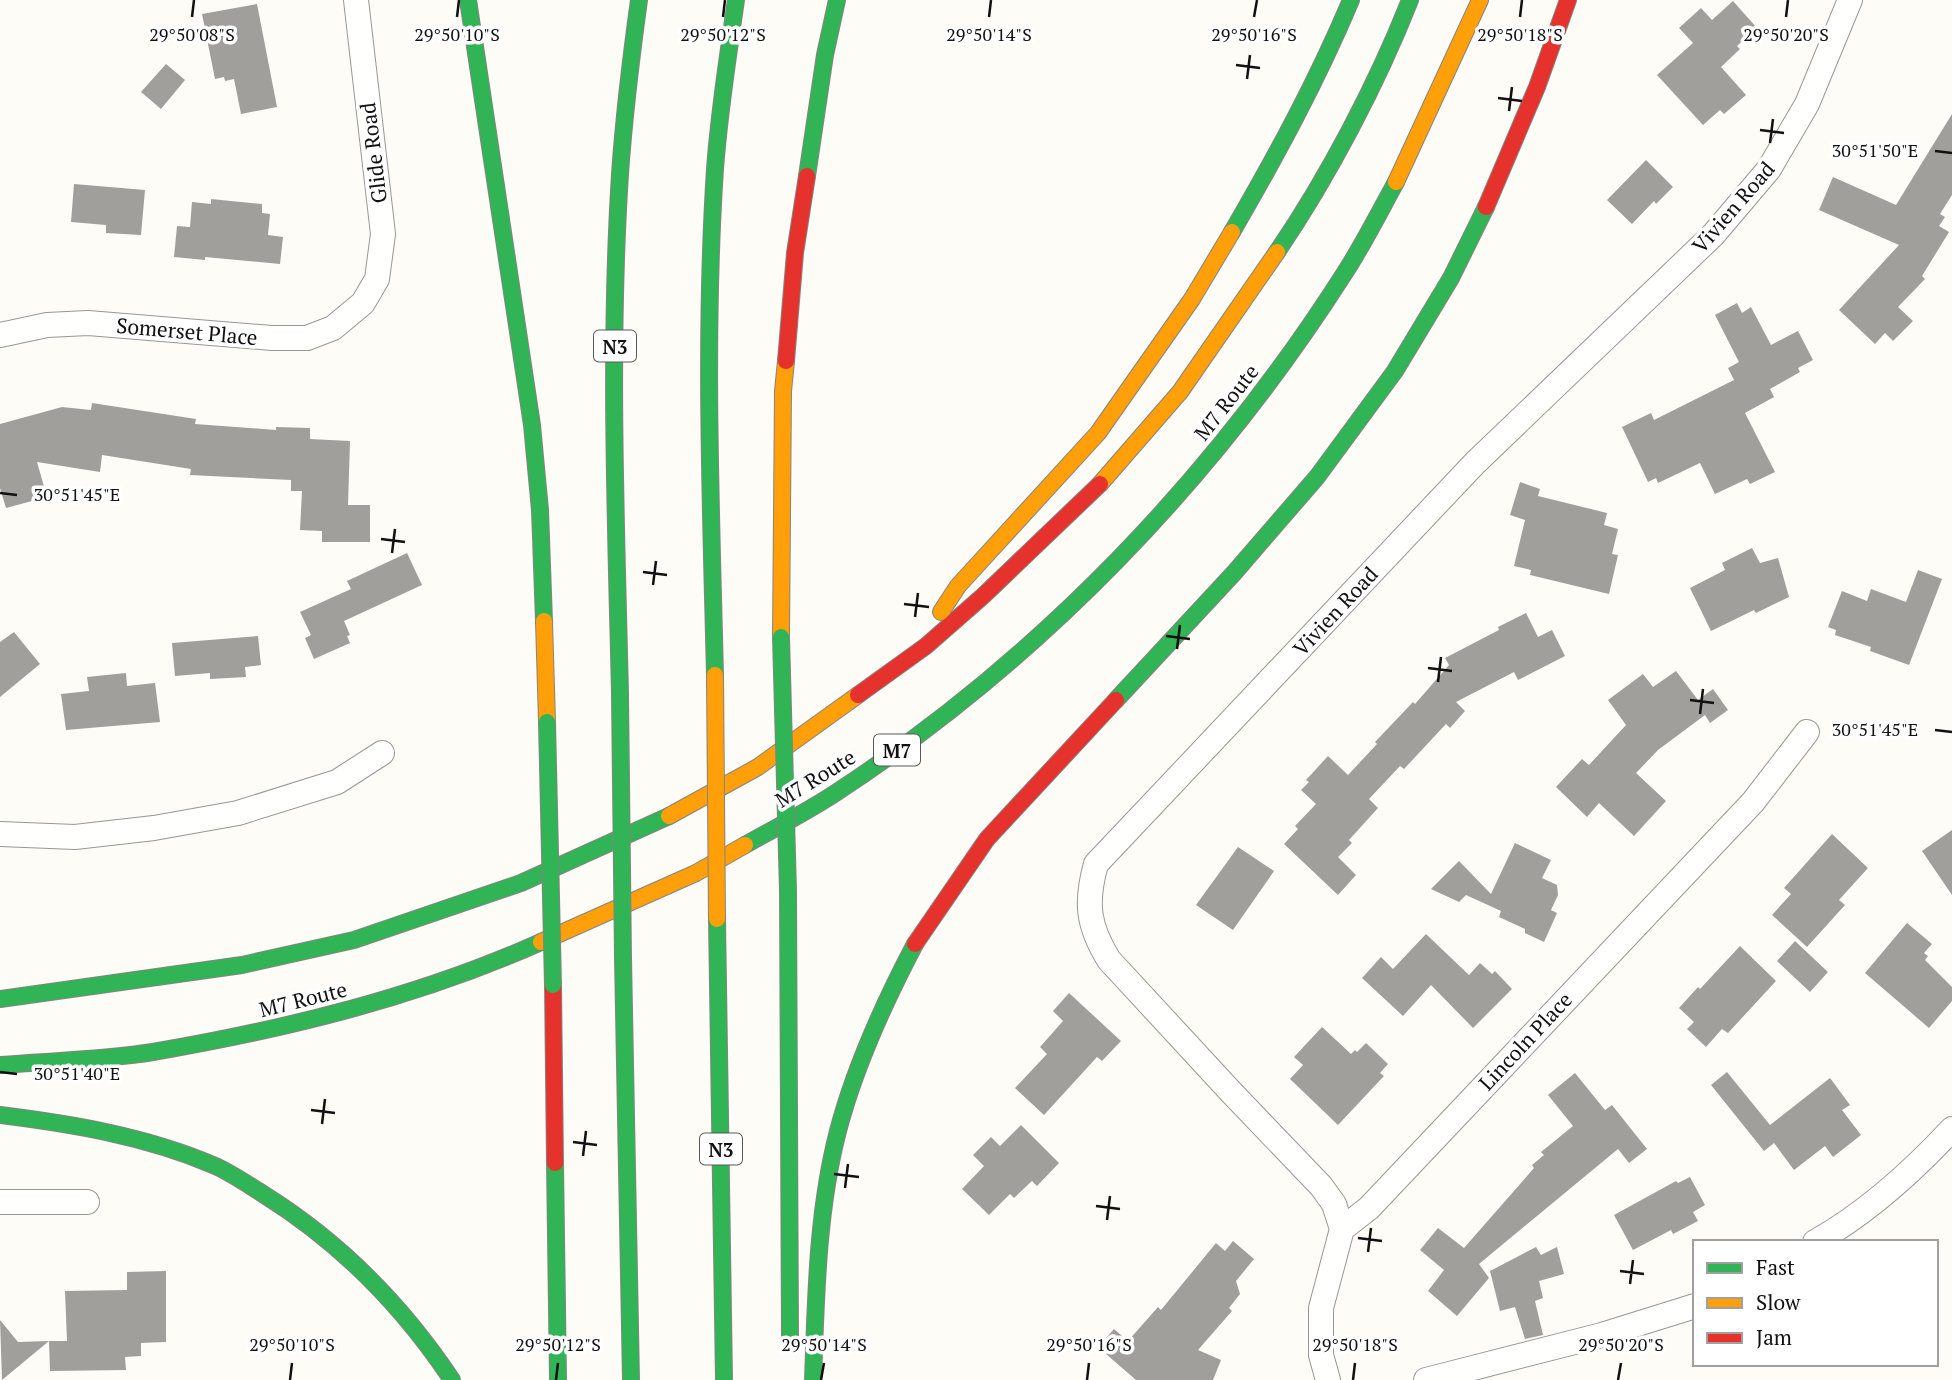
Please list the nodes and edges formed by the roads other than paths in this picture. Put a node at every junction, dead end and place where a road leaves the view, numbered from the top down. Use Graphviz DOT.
graph roads {
  1 [pos="356,0"];
  2 [pos="468,0"];
  3 [pos="639,0"];
  4 [pos="736,0"];
  5 [pos="837,0"];
  6 [pos="1351,0"];
  7 [pos="1410,0"];
  8 [pos="1480,0"];
  9 [pos="1568,0"];
  10 [pos="1850,0"];
  11 [pos="363,303"];
  12 [pos="0,335"];
  13 [pos="926,646"];
  14 [pos="1807,732"];
  15 [pos="382,753"];
  16 [pos="0,834"];
  17 [pos="0,999"];
  18 [pos="0,1065"];
  19 [pos="0,1115"];
  20 [pos="1952,1129"];
  21 [pos="0,1202"];
  22 [pos="87,1202"];
  23 [pos="1342,1229"];
  24 [pos="1818,1240"];
  25 [pos="1693,1307"];
  26 [pos="790,1353"];
  27 [pos="452,1380"];
  28 [pos="558,1380"];
  29 [pos="631,1380"];
  30 [pos="724,1380"];
  31 [pos="813,1380"];
  32 [pos="1328,1380"];
  33 [pos="1426,1380"];
  1 -- 11 [label="street, Glide Road"];
  2 -- 28 [label="highway, bridge"];
  3 -- 29 [label="highway, N3, bridge"];
  4 -- 30 [label="highway, N3, bridge"];
  5 -- 26 [label="highway, bridge"];
  6 -- 13 [label="highway"];
  7 -- 13 [label="highway, M7 Route"];
  8 -- 18 [label="highway, M7 Route / M7"];
  9 -- 31 [label="highway"];
  10 -- 23 [label="street, Vivien Road"];
  11 -- 12 [label="street, Somerset Place"];
  13 -- 17 [label="highway, M7 Route"];
  14 -- 23 [label="street, Lincoln Place"];
  15 -- 16 [label="street"];
  19 -- 27 [label="highway"];
  20 -- 24 [label="street"];
  21 -- 22 [label="street"];
  23 -- 32 [label="street"];
  25 -- 33 [label="street"];
}
